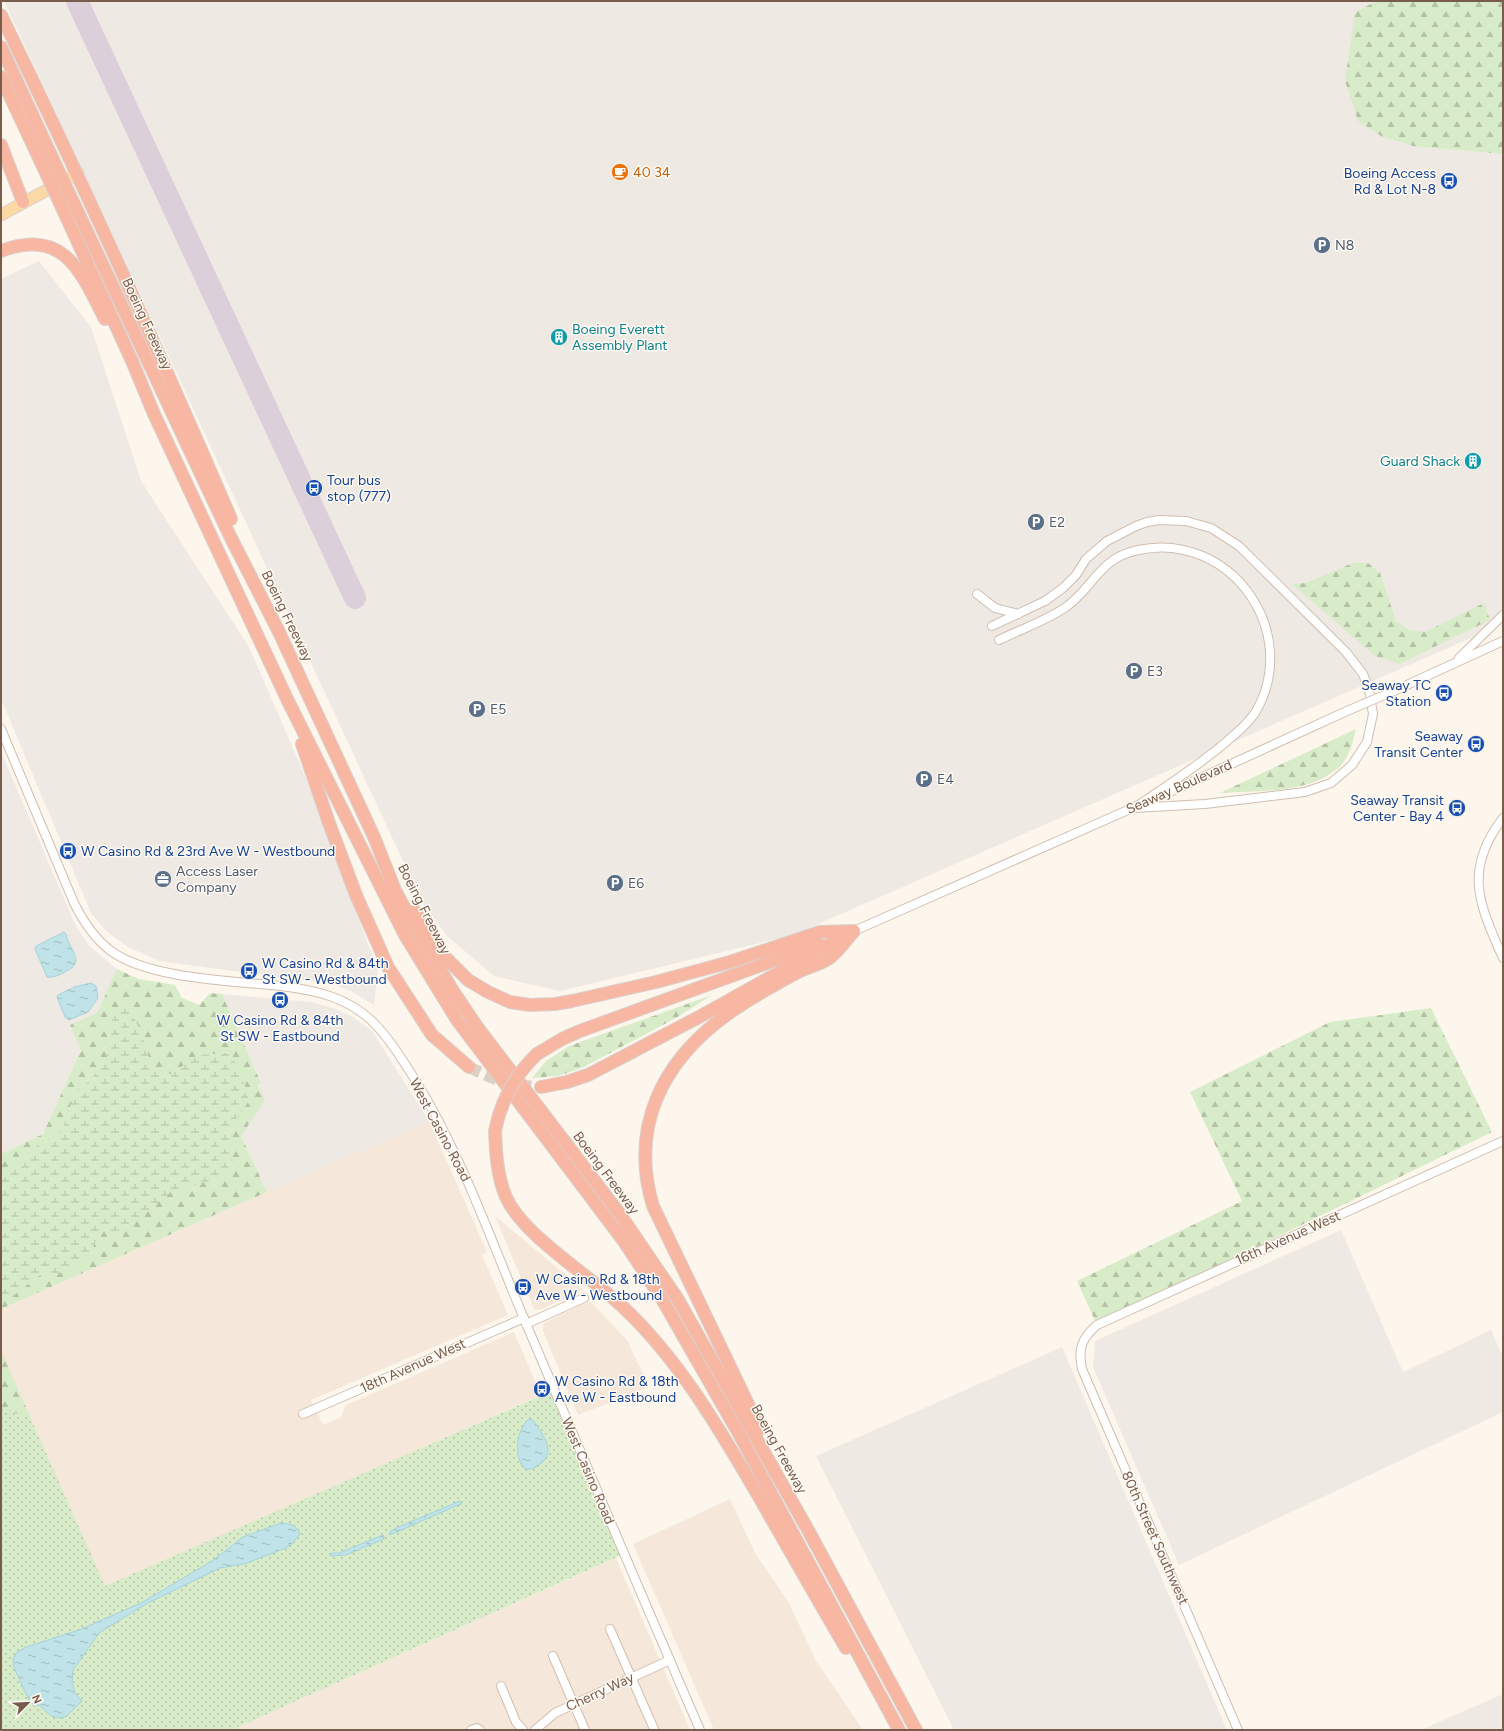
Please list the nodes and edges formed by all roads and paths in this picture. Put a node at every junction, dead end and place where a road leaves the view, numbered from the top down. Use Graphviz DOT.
graph roads {
  1 [pos="1,15"];
  2 [pos="1,47"];
  3 [pos="1,77"];
  4 [pos="1,145"];
  5 [pos="46,157"];
  6 [pos="78,173"];
  7 [pos="23,202"];
  8 [pos="1,215"];
  9 [pos="1,251"];
  10 [pos="154,414"];
  11 [pos="977,594"];
  12 [pos="1018,614"];
  13 [pos="1503,615"];
  14 [pos="992,626"];
  15 [pos="279,632"];
  16 [pos="999,640"];
  17 [pos="1503,641"];
  18 [pos="1453,664"];
  19 [pos="288,701"];
  20 [pos="1,729"];
  21 [pos="1134,808"];
  22 [pos="1503,818"];
  23 [pos="374,837"];
  24 [pos="854,931"];
  25 [pos="1503,958"];
  26 [pos="469,1067"];
  27 [pos="541,1087"];
  28 [pos="1503,1141"];
  29 [pos="584,1298"];
  30 [pos="525,1321"];
  31 [pos="1081,1345"];
  32 [pos="303,1414"];
  33 [pos="808,1530"];
  34 [pos="610,1630"];
  35 [pos="553,1656"];
  36 [pos="670,1660"];
  37 [pos="631,1677"];
  38 [pos="501,1686"];
  39 [pos="574,1704"];
  40 [pos="654,1729"];
  41 [pos="471,1730"];
  42 [pos="480,1730"];
  43 [pos="523,1730"];
  44 [pos="535,1730"];
  45 [pos="586,1730"];
  46 [pos="700,1730"];
  47 [pos="894,1730"];
  48 [pos="899,1730"];
  49 [pos="916,1730"];
  50 [pos="1238,1730"];
  1 -- 6 [label="highway"];
  2 -- 5 [label="highway, Boeing Freeway"];
  3 -- 5 [label="highway, Boeing Freeway"];
  4 -- 7 [label="highway"];
  5 -- 10 [label="highway, Boeing Freeway, bridge"];
  5 -- 15 [label="highway, Boeing Freeway, bridge"];
  6 -- 7 [label="main road"];
  6 -- 15 [label="highway"];
  7 -- 8 [label="main road"];
  9 -- 10 [label="highway"];
  10 -- 19 [label="highway, Boeing Freeway"];
  11 -- 12 [label="street"];
  12 -- 14 [label="street"];
  12 -- 21 [label="street"];
  13 -- 18 [label="street"];
  15 -- 23 [label="highway, Boeing Freeway"];
  16 -- 21 [label="street"];
  17 -- 18 [label="street, Seaway Boulevard"];
  18 -- 21 [label="street, Seaway Boulevard, bridge"];
  19 -- 26 [label="highway"];
  19 -- 48 [label="highway, Boeing Freeway"];
  20 -- 30 [label="street, West Casino Road"];
  21 -- 24 [label="street, Seaway Boulevard"];
  22 -- 25 [label="street"];
  23 -- 24 [label="highway"];
  23 -- 33 [label="highway, Boeing Freeway"];
  24 -- 27 [label="highway"];
  24 -- 33 [label="highway"];
  24 -- 47 [label="highway, bridge"];
  28 -- 31 [label="street, 16th Avenue West"];
  29 -- 30 [label="street, 18th Avenue West"];
  30 -- 32 [label="street, 18th Avenue West"];
  30 -- 36 [label="street, West Casino Road"];
  31 -- 50 [label="street, 80th Street Southwest"];
  33 -- 49 [label="highway, Boeing Freeway"];
  34 -- 37 [label="street"];
  35 -- 39 [label="street"];
  36 -- 37 [label="street, Cherry Way"];
  36 -- 46 [label="street, West Casino Road"];
  37 -- 39 [label="street, Cherry Way"];
  37 -- 40 [label="street"];
  38 -- 43 [label="street"];
  39 -- 44 [label="street, Cherry Way"];
  39 -- 45 [label="street"];
  41 -- 42 [label="street"];
}
